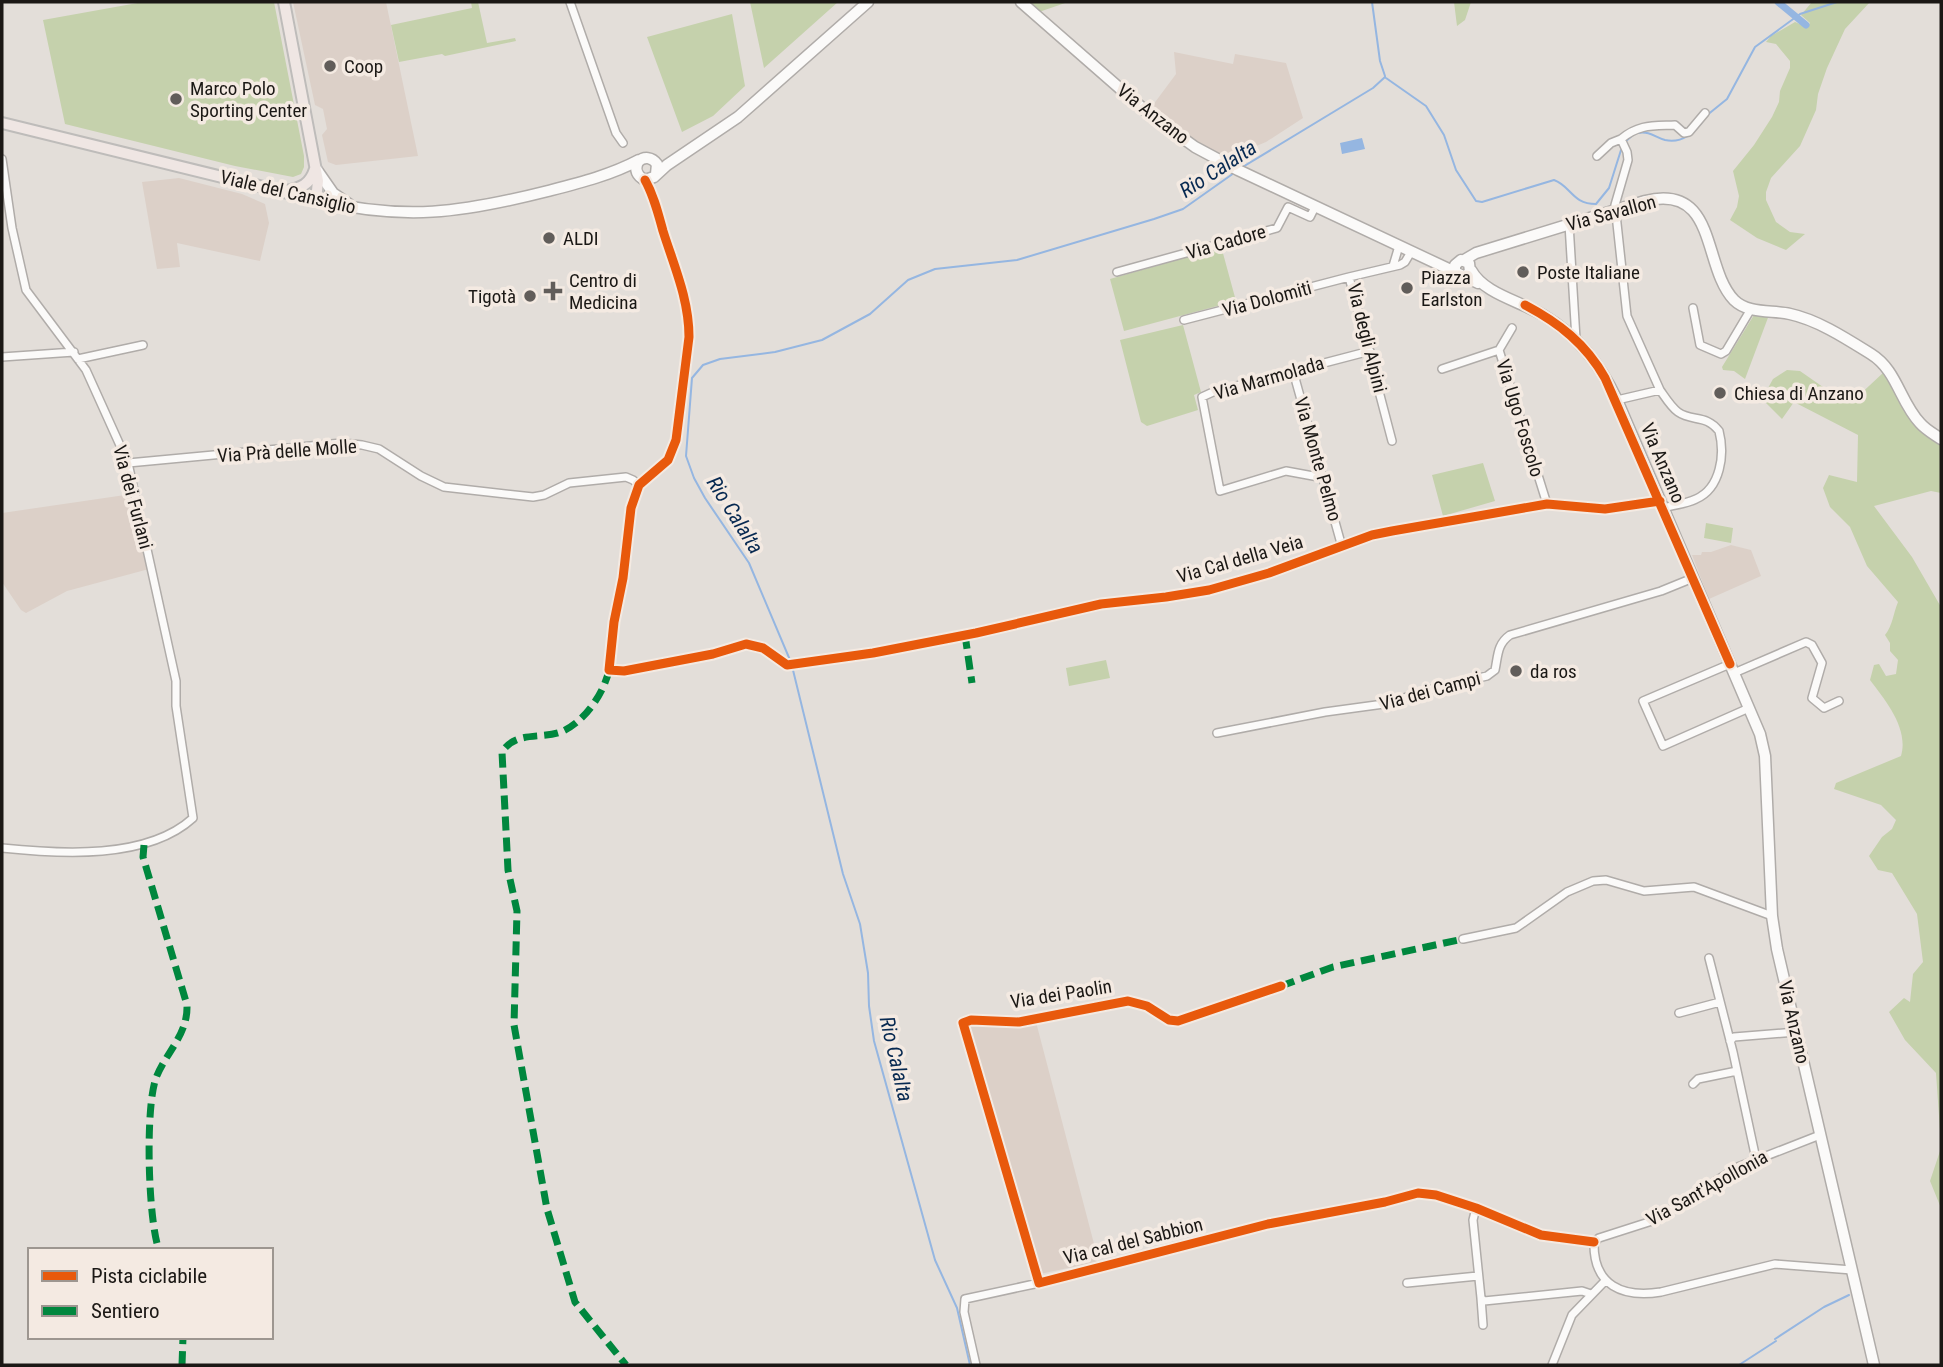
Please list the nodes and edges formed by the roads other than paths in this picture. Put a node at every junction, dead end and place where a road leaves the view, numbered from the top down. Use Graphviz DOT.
graph roads {
  1 [pos="284,2"];
  2 [pos="570,2"];
  3 [pos="868,2"];
  4 [pos="1021,2"];
  5 [pos="1705,113"];
  6 [pos="2,123"];
  7 [pos="715,133"];
  8 [pos="1621,139"];
  9 [pos="623,143"];
  10 [pos="1598,156"];
  11 [pos="2,159"];
  12 [pos="646,159"];
  13 [pos="315,166"];
  14 [pos="648,177"];
  15 [pos="578,183"];
  16 [pos="283,192"];
  17 [pos="316,200"];
  18 [pos="1315,207"];
  19 [pos="359,209"];
  20 [pos="1616,209"];
  21 [pos="1569,224"];
  22 [pos="12,228"];
  23 [pos="2,229"];
  24 [pos="1399,246"];
  25 [pos="1411,252"];
  26 [pos="1392,266"];
  27 [pos="1463,268"];
  28 [pos="1117,272"];
  29 [pos="1349,277"];
  30 [pos="1693,308"];
  31 [pos="1751,309"];
  32 [pos="1184,320"];
  33 [pos="1512,328"];
  34 [pos="1576,339"];
  35 [pos="143,345"];
  36 [pos="1499,350"];
  37 [pos="1370,351"];
  38 [pos="76,355"];
  39 [pos="2,357"];
  40 [pos="1442,369"];
  41 [pos="1293,371"];
  42 [pos="1660,390"];
  43 [pos="1617,400"];
  44 [pos="1941,439"];
  45 [pos="1392,441"];
  46 [pos="128,463"];
  47 [pos="1324,478"];
  48 [pos="639,485"];
  49 [pos="1547,504"];
  50 [pos="1662,504"];
  51 [pos="1342,547"];
  52 [pos="1693,578"];
  53 [pos="1732,668"];
  54 [pos="1839,701"];
  55 [pos="1749,708"];
  56 [pos="1217,733"];
  57 [pos="2,848"];
  58 [pos="1772,916"];
  59 [pos="1463,939"];
  60 [pos="1709,958"];
  61 [pos="1281,986"];
  62 [pos="1720,1002"];
  63 [pos="1679,1013"];
  64 [pos="1796,1032"];
  65 [pos="1730,1041"];
  66 [pos="1737,1071"];
  67 [pos="1693,1084"];
  68 [pos="1820,1135"];
  69 [pos="1755,1158"];
  70 [pos="1476,1209"];
  71 [pos="1594,1242"];
  72 [pos="1852,1270"];
  73 [pos="1478,1276"];
  74 [pos="1605,1281"];
  75 [pos="1039,1283"];
  76 [pos="1407,1283"];
  77 [pos="1591,1294"];
  78 [pos="1480,1298"];
  79 [pos="1483,1325"];
  80 [pos="976,1365"];
  81 [pos="1552,1365"];
  82 [pos="1874,1365"];
  1 -- 13 [label="main road"];
  2 -- 9 [label="street"];
  3 -- 7 [label="main road, Viale del Cansiglio"];
  4 -- 18 [label="main road, Via Anzano"];
  5 -- 8 [label="street"];
  6 -- 16 [label="main road, Viale del Cansiglio"];
  7 -- 12 [label="main road, Viale del Cansiglio"];
  7 -- 14 [label="main road, Viale del Cansiglio"];
  8 -- 10 [label="street"];
  8 -- 20 [label="street, Via Cal della Veia"];
  11 -- 22 [label="street, Via dei Furlani"];
  12 -- 14 [label="main road"];
  12 -- 14 [label="main road"];
  12 -- 15 [label="main road, Viale del Cansiglio"];
  13 -- 16 [label="main road"];
  13 -- 17 [label="main road"];
  13 -- 19 [label="main road"];
  14 -- 15 [label="main road, Viale del Cansiglio"];
  14 -- 48 [label="street"];
  15 -- 19 [label="main road, Viale del Cansiglio"];
  16 -- 17 [label="main road, Viale del Cansiglio"];
  17 -- 19 [label="main road, Viale del Cansiglio"];
  18 -- 24 [label="main road, Via Anzano"];
  18 -- 28 [label="street, Via Cadore"];
  20 -- 21 [label="main road, Via Savallon"];
  20 -- 31 [label="main road, Via Savallon"];
  20 -- 42 [label="street, Via Cal della Veia"];
  21 -- 27 [label="main road, Via Savallon"];
  21 -- 34 [label="street"];
  22 -- 23 [label="street"];
  22 -- 38 [label="street, Via dei Furlani"];
  24 -- 25 [label="main road, Via Anzano"];
  24 -- 26 [label="street"];
  25 -- 26 [label="street, Via degli Alpini"];
  25 -- 27 [label="main road, Via Anzano"];
  26 -- 29 [label="street, Via degli Alpini"];
  27 -- 34 [label="main road, Via Anzano"];
  29 -- 32 [label="street, Via Dolomiti"];
  29 -- 37 [label="street, Via degli Alpini"];
  30 -- 31 [label="street"];
  31 -- 44 [label="main road"];
  33 -- 36 [label="street"];
  34 -- 43 [label="main road, Via Anzano"];
  35 -- 38 [label="street"];
  36 -- 40 [label="street, Via Ugo Foscolo"];
  36 -- 49 [label="street, Via Ugo Foscolo"];
  37 -- 41 [label="street, Via Marmolada"];
  37 -- 45 [label="street, Via degli Alpini"];
  38 -- 39 [label="street"];
  38 -- 46 [label="street, Via dei Furlani"];
  41 -- 47 [label="street, Via Monte Pelmo"];
  41 -- 47 [label="street, Via Marmolada"];
  42 -- 43 [label="street"];
  42 -- 50 [label="street, Via Cal della Veia"];
  43 -- 50 [label="main road, Via Anzano"];
  46 -- 48 [label="street, Via Prà delle Molle"];
  46 -- 57 [label="street, Via dei Furlani"];
  47 -- 51 [label="street, Via Monte Pelmo"];
  48 -- 51 [label="street, Via Cal della Veia"];
  49 -- 50 [label="street, Via Cal della Veia"];
  49 -- 51 [label="street, Via Cal della Veia"];
  50 -- 52 [label="main road, Via Anzano"];
  52 -- 53 [label="main road, Via Anzano"];
  52 -- 56 [label="street, Via dei Campi"];
  53 -- 54 [label="street"];
  53 -- 55 [label="main road, Via Anzano"];
  53 -- 55 [label="street"];
  55 -- 58 [label="main road, Via Anzano"];
  58 -- 59 [label="street"];
  58 -- 64 [label="main road, Via Anzano"];
  60 -- 62 [label="street"];
  61 -- 75 [label="street, Via dei Paolin"];
  62 -- 63 [label="street"];
  62 -- 65 [label="street"];
  64 -- 65 [label="street"];
  64 -- 68 [label="main road, Via Anzano"];
  65 -- 66 [label="street"];
  66 -- 67 [label="street"];
  66 -- 69 [label="street"];
  68 -- 69 [label="street, Via Sant'Apollonia"];
  68 -- 72 [label="main road, Via Anzano"];
  69 -- 71 [label="street, Via Sant'Apollonia"];
  70 -- 71 [label="street"];
  70 -- 73 [label="street"];
  70 -- 75 [label="street, Via cal del Sabbion"];
  71 -- 74 [label="street"];
  72 -- 74 [label="street"];
  72 -- 82 [label="main road, Via Anzano"];
  73 -- 76 [label="street"];
  73 -- 78 [label="street"];
  74 -- 77 [label="street"];
  75 -- 80 [label="street, Via cal del Sabbion"];
  77 -- 78 [label="street"];
  77 -- 81 [label="street"];
  78 -- 79 [label="street"];
}
